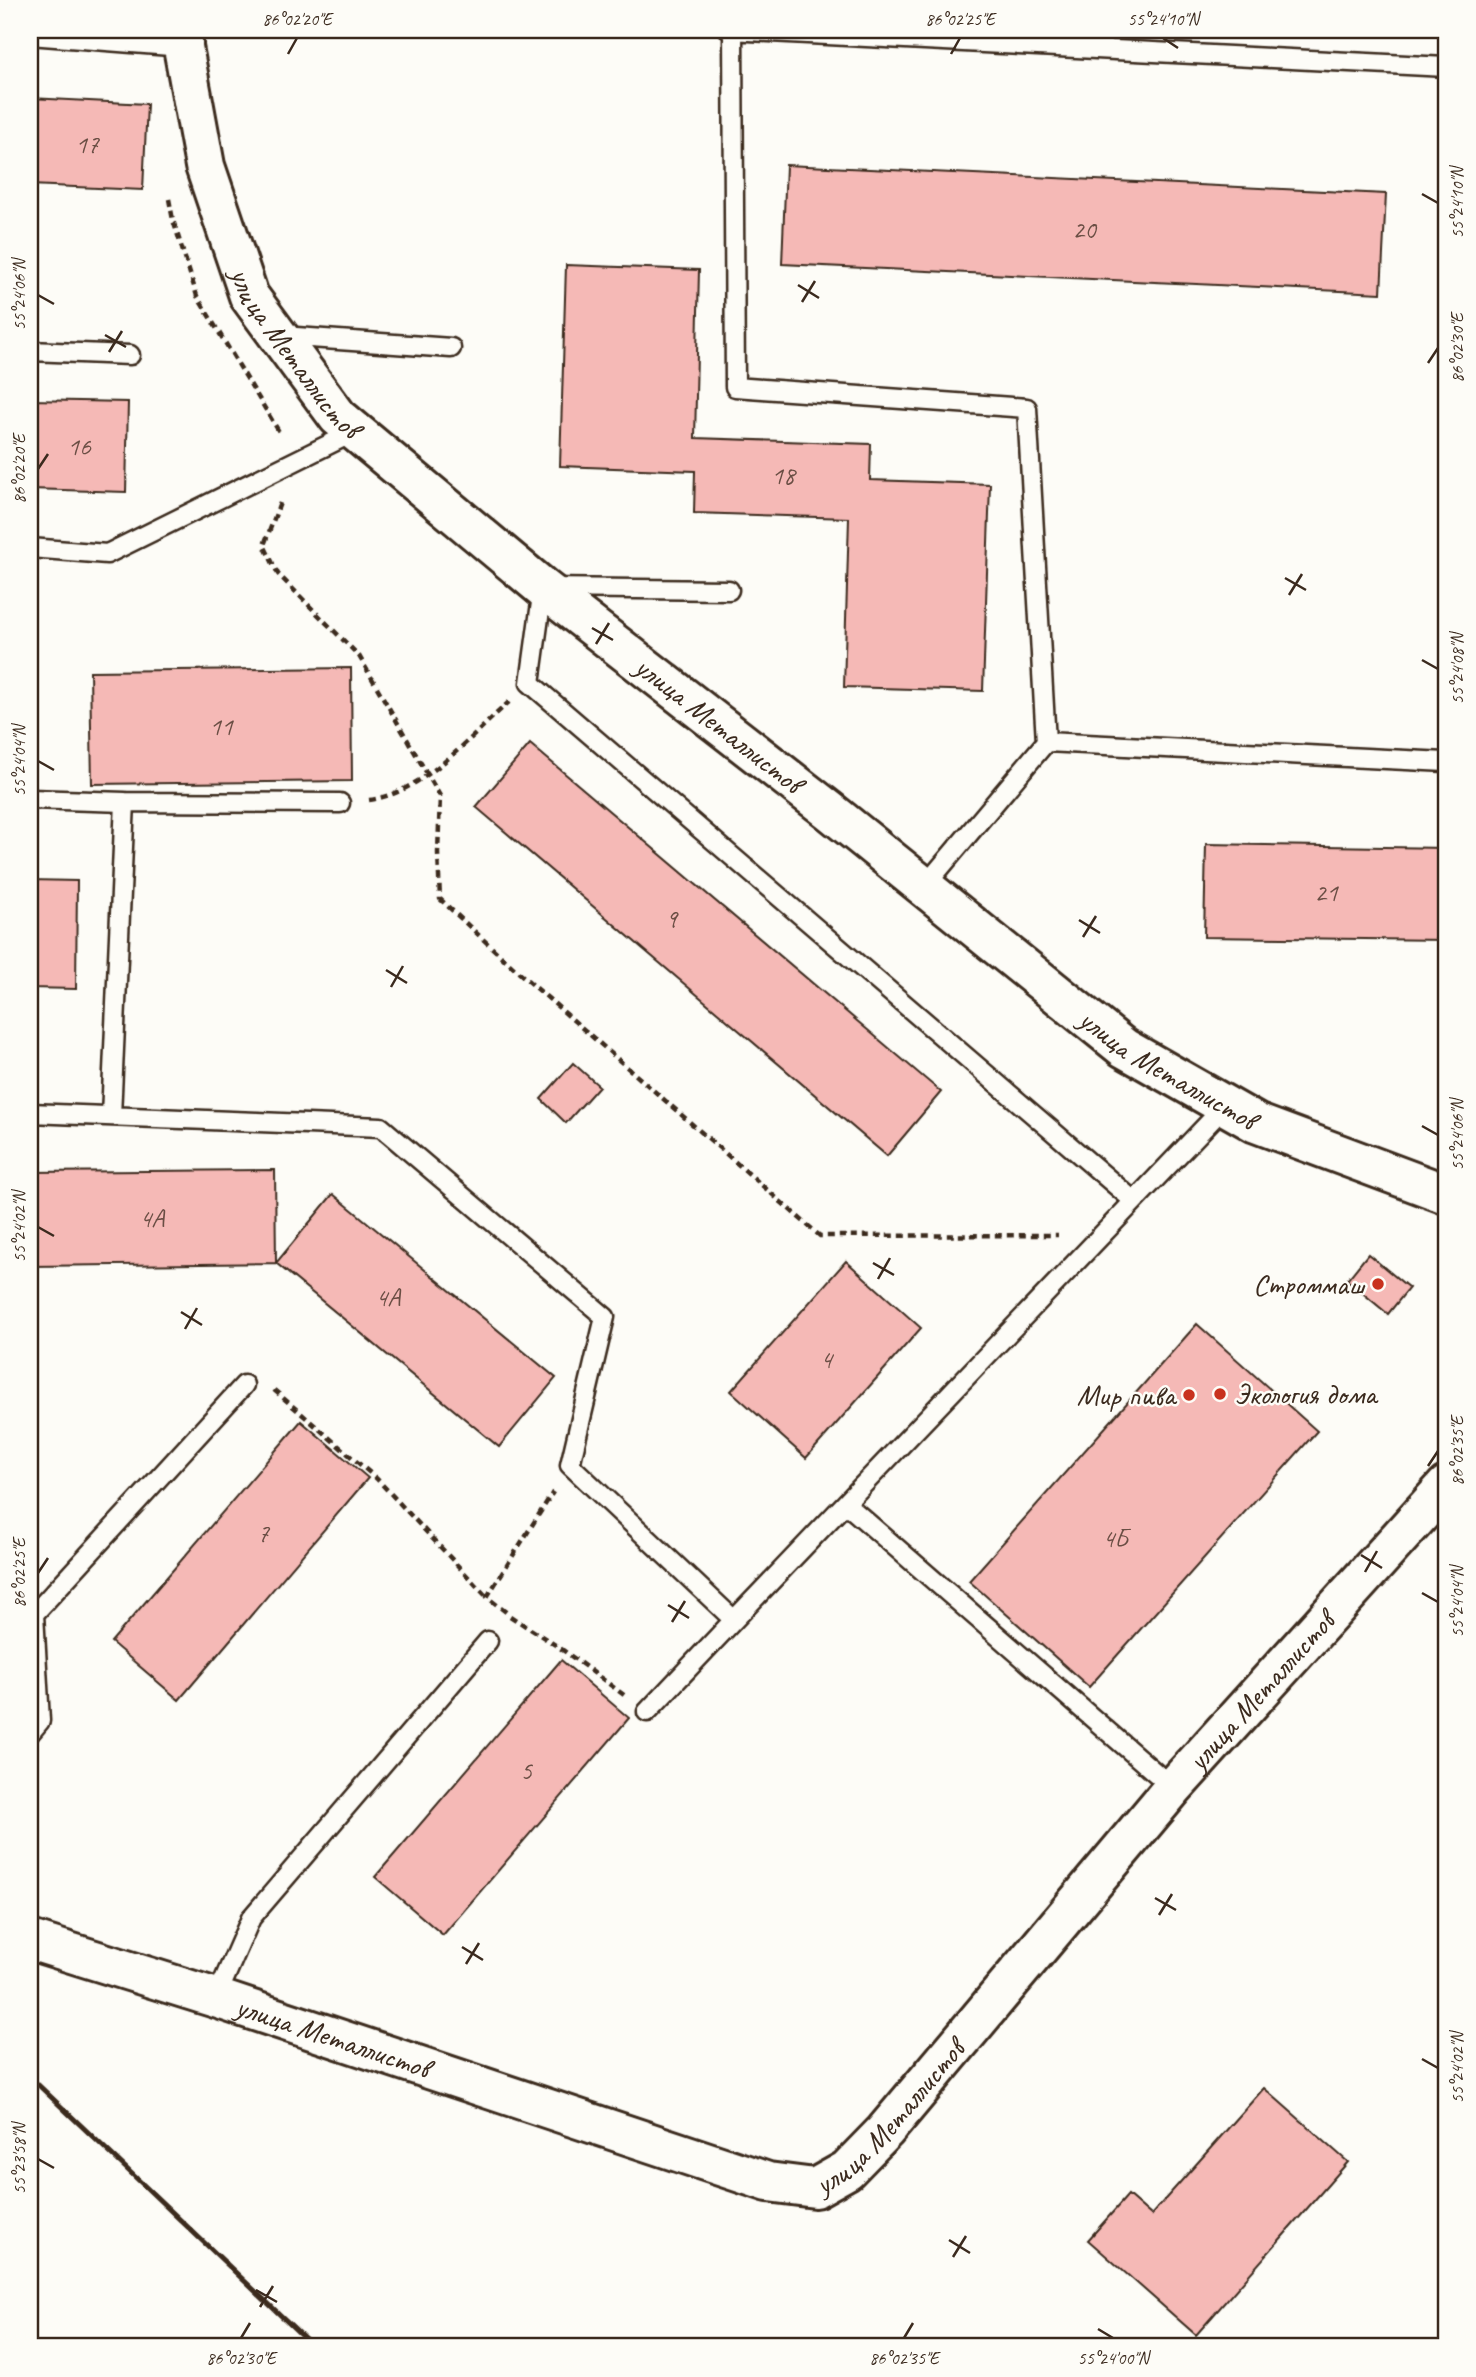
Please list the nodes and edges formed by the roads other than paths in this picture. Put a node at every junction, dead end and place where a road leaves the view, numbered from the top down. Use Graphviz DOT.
graph roads {
  1 [pos="731,30"];
  2 [pos="30,35"];
  3 [pos="183,38"];
  4 [pos="1446,67"];
  5 [pos="278,335"];
  6 [pos="451,348"];
  7 [pos="30,351"];
  8 [pos="130,355"];
  9 [pos="356,431"];
  10 [pos="30,548"];
  11 [pos="543,588"];
  12 [pos="729,590"];
  13 [pos="1046,743"];
  14 [pos="1446,762"];
  15 [pos="30,799"];
  16 [pos="125,802"];
  17 [pos="340,803"];
  18 [pos="924,887"];
  19 [pos="1226,1105"];
  20 [pos="30,1112"];
  21 [pos="111,1116"];
  22 [pos="1444,1190"];
  23 [pos="1134,1201"];
  24 [pos="244,1385"];
  25 [pos="1446,1486"];
  26 [pos="846,1504"];
  27 [pos="734,1620"];
  28 [pos="488,1641"];
  29 [pos="647,1712"];
  30 [pos="30,1733"];
  31 [pos="1173,1788"];
  32 [pos="30,1940"];
  33 [pos="216,1998"];
  1 -- 4 [label="lane"];
  1 -- 13 [label="lane"];
  2 -- 3 [label="lane"];
  3 -- 5 [label="main road, улица Металлистов"];
  5 -- 6 [label="lane"];
  5 -- 9 [label="main road, улица Металлистов"];
  7 -- 8 [label="lane"];
  9 -- 10 [label="lane"];
  9 -- 11 [label="main road, улица Металлистов"];
  11 -- 12 [label="lane"];
  11 -- 18 [label="main road, улица Металлистов"];
  11 -- 23 [label="lane"];
  13 -- 14 [label="lane"];
  13 -- 18 [label="lane"];
  15 -- 16 [label="lane"];
  16 -- 17 [label="lane"];
  16 -- 21 [label="lane"];
  18 -- 19 [label="main road, улица Металлистов"];
  19 -- 22 [label="main road, улица Металлистов"];
  19 -- 23 [label="lane"];
  20 -- 21 [label="lane"];
  21 -- 27 [label="lane"];
  23 -- 26 [label="lane"];
  24 -- 30 [label="lane"];
  25 -- 31 [label="main road, улица Металлистов"];
  26 -- 27 [label="lane"];
  26 -- 31 [label="lane"];
  27 -- 29 [label="lane"];
  28 -- 33 [label="lane"];
  31 -- 33 [label="main road, улица Металлистов"];
  32 -- 33 [label="main road, улица Металлистов"];
}
